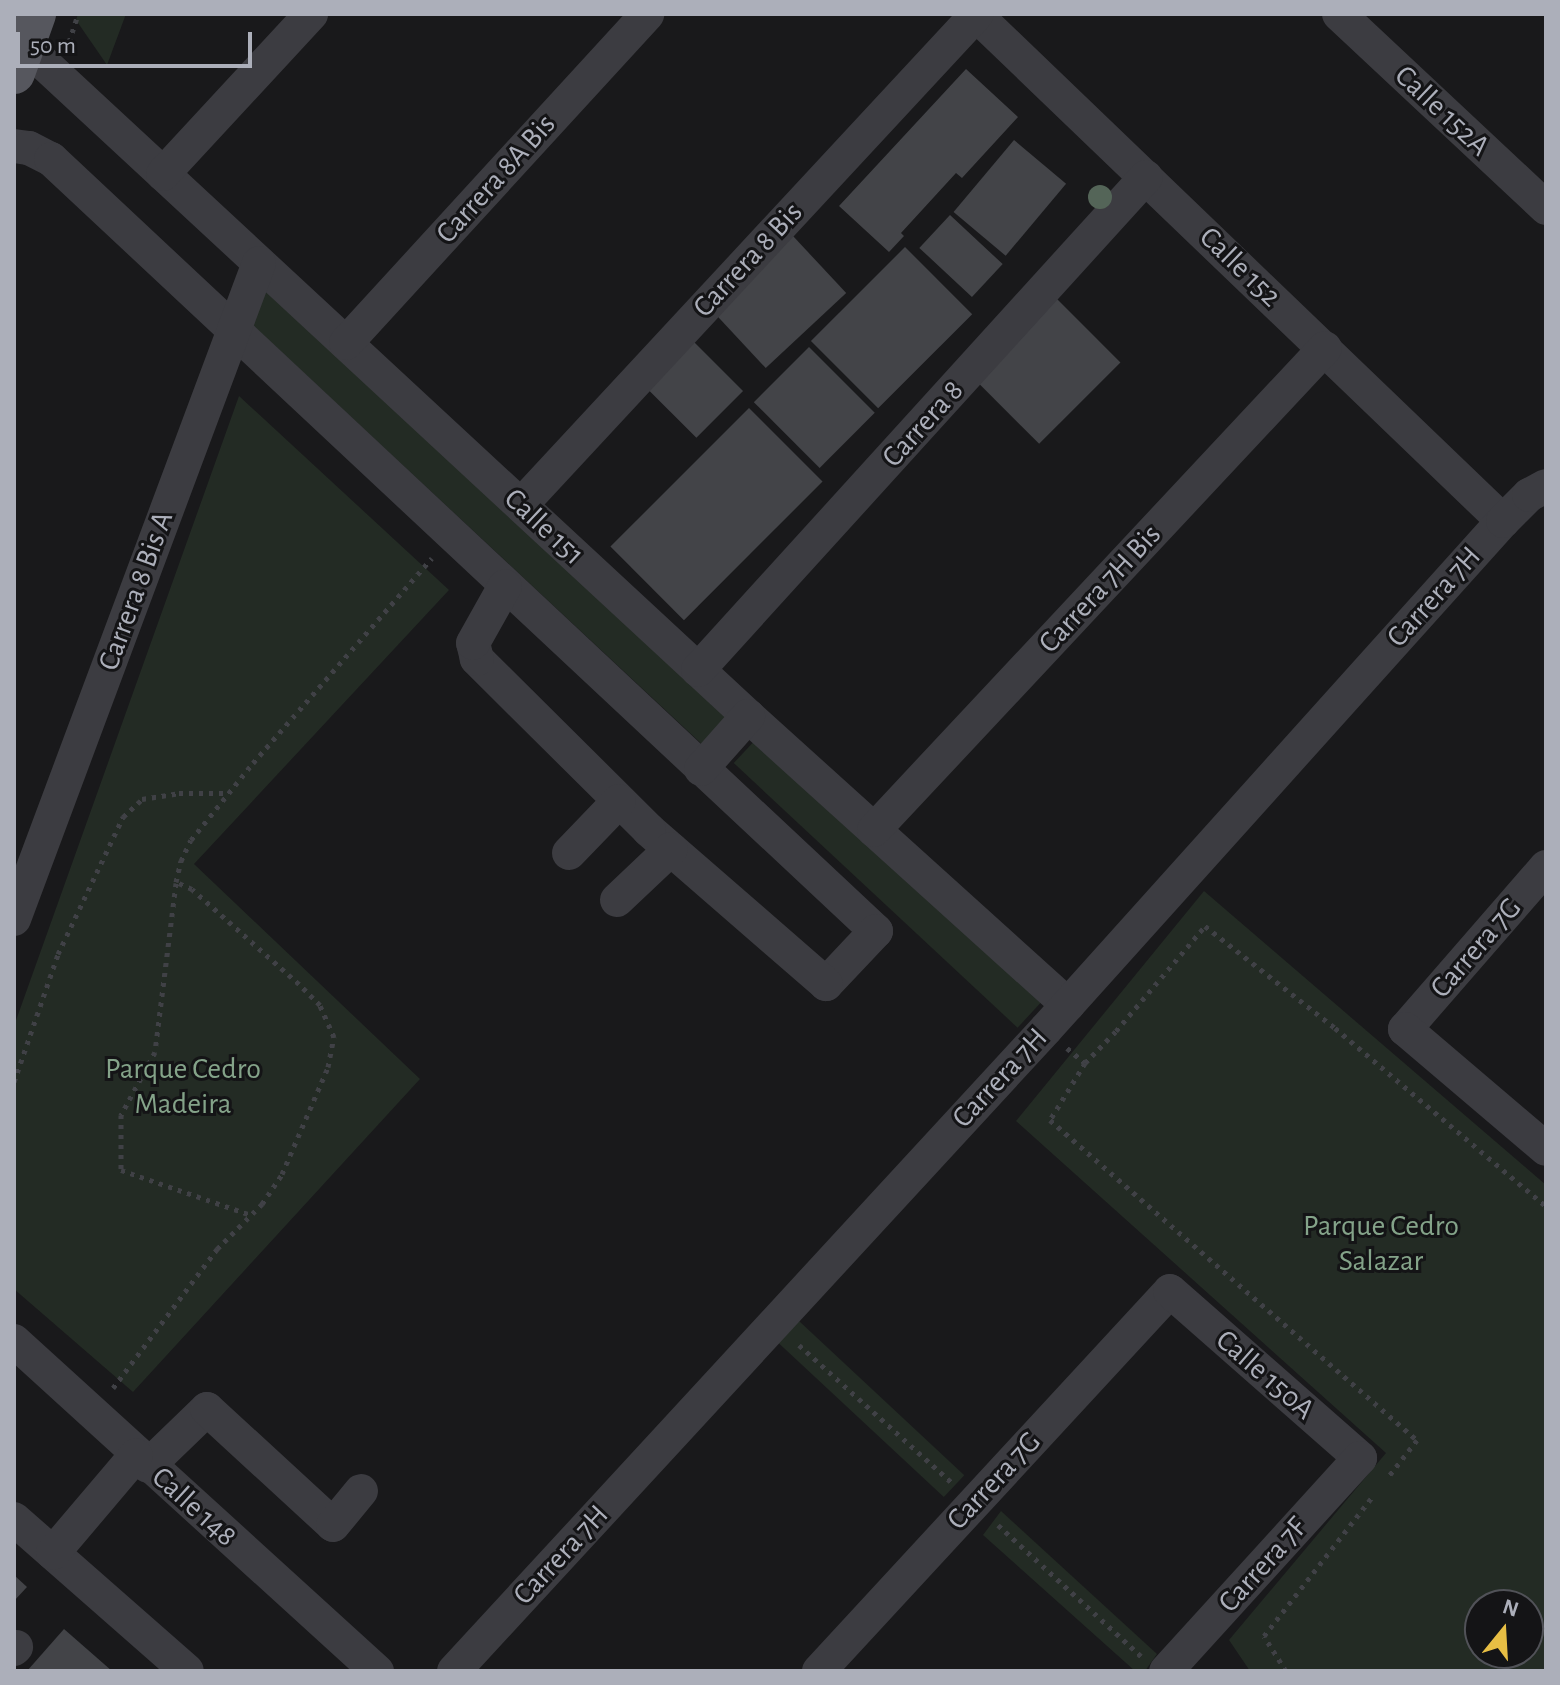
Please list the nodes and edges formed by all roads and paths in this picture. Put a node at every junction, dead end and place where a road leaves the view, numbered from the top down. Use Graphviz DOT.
graph roads {
  1 [pos="311,14"];
  2 [pos="647,14"];
  3 [pos="976,14"];
  4 [pos="1339,14"];
  5 [pos="24,44"];
  6 [pos="14,146"];
  7 [pos="163,174"];
  8 [pos="1146,177"];
  9 [pos="1546,208"];
  10 [pos="259,263"];
  11 [pos="232,329"];
  12 [pos="346,343"];
  13 [pos="1325,348"];
  14 [pos="1546,486"];
  15 [pos="521,505"];
  16 [pos="1503,521"];
  17 [pos="451,536"];
  18 [pos="505,586"];
  19 [pos="698,670"];
  20 [pos="748,716"];
  21 [pos="701,769"];
  22 [pos="228,793"];
  23 [pos="619,801"];
  24 [pos="874,830"];
  25 [pos="671,849"];
  26 [pos="569,853"];
  27 [pos="1546,867"];
  28 [pos="176,882"];
  29 [pos="617,900"];
  30 [pos="14,919"];
  31 [pos="1057,1017"];
  32 [pos="14,1082"];
  33 [pos="1546,1149"];
  34 [pos="1546,1206"];
  35 [pos="251,1215"];
  36 [pos="1170,1291"];
  37 [pos="14,1341"];
  38 [pos="91,1413"];
  39 [pos="1360,1458"];
  40 [pos="142,1460"];
  41 [pos="361,1491"];
  42 [pos="14,1519"];
  43 [pos="53,1553"];
  44 [pos="187,1671"];
  45 [pos="377,1671"];
  46 [pos="454,1671"];
  47 [pos="819,1671"];
  48 [pos="1166,1671"];
  1 -- 7 [label="street"];
  2 -- 12 [label="street, Carrera 8A Bis"];
  3 -- 8 [label="street, Calle 152"];
  3 -- 15 [label="street, Carrera 8 Bis"];
  4 -- 9 [label="street, Calle 152A"];
  5 -- 7 [label="street, Calle 151"];
  6 -- 11 [label="street"];
  7 -- 10 [label="street, Calle 151"];
  8 -- 13 [label="street, Calle 152"];
  8 -- 19 [label="street, Carrera 8"];
  10 -- 11 [label="street, Carrera 8 Bis A"];
  10 -- 12 [label="street, Calle 151"];
  11 -- 17 [label="street"];
  11 -- 30 [label="street, Carrera 8 Bis A"];
  12 -- 15 [label="street, Calle 151"];
  13 -- 16 [label="street, Calle 152"];
  13 -- 24 [label="street, Carrera 7H Bis"];
  14 -- 16 [label="street, Carrera 7H"];
  15 -- 19 [label="street, Calle 151"];
  16 -- 31 [label="street, Carrera 7H"];
  17 -- 18 [label="street"];
  17 -- 22 [label="path"];
  18 -- 21 [label="street"];
  18 -- 23 [label="street"];
  19 -- 20 [label="street, Calle 151"];
  20 -- 21 [label="street"];
  20 -- 24 [label="street, Calle 151"];
  21 -- 25 [label="street"];
  22 -- 28 [label="path"];
  22 -- 32 [label="path"];
  23 -- 25 [label="street"];
  23 -- 26 [label="street"];
  24 -- 31 [label="street, Calle 151"];
  25 -- 29 [label="street"];
  27 -- 33 [label="street, Carrera 7G"];
  28 -- 35 [label="path"];
  28 -- 35 [label="path"];
  31 -- 34 [label="path"];
  31 -- 46 [label="street, Carrera 7H"];
  35 -- 38 [label="path"];
  36 -- 39 [label="street, Calle 150A"];
  36 -- 47 [label="street, Carrera 7G"];
  37 -- 38 [label="street, Calle 148"];
  38 -- 40 [label="street, Calle 148"];
  39 -- 48 [label="street, Carrera 7F"];
  40 -- 41 [label="street"];
  40 -- 43 [label="street"];
  40 -- 45 [label="street, Calle 148"];
  42 -- 43 [label="street"];
  43 -- 44 [label="street"];
}
